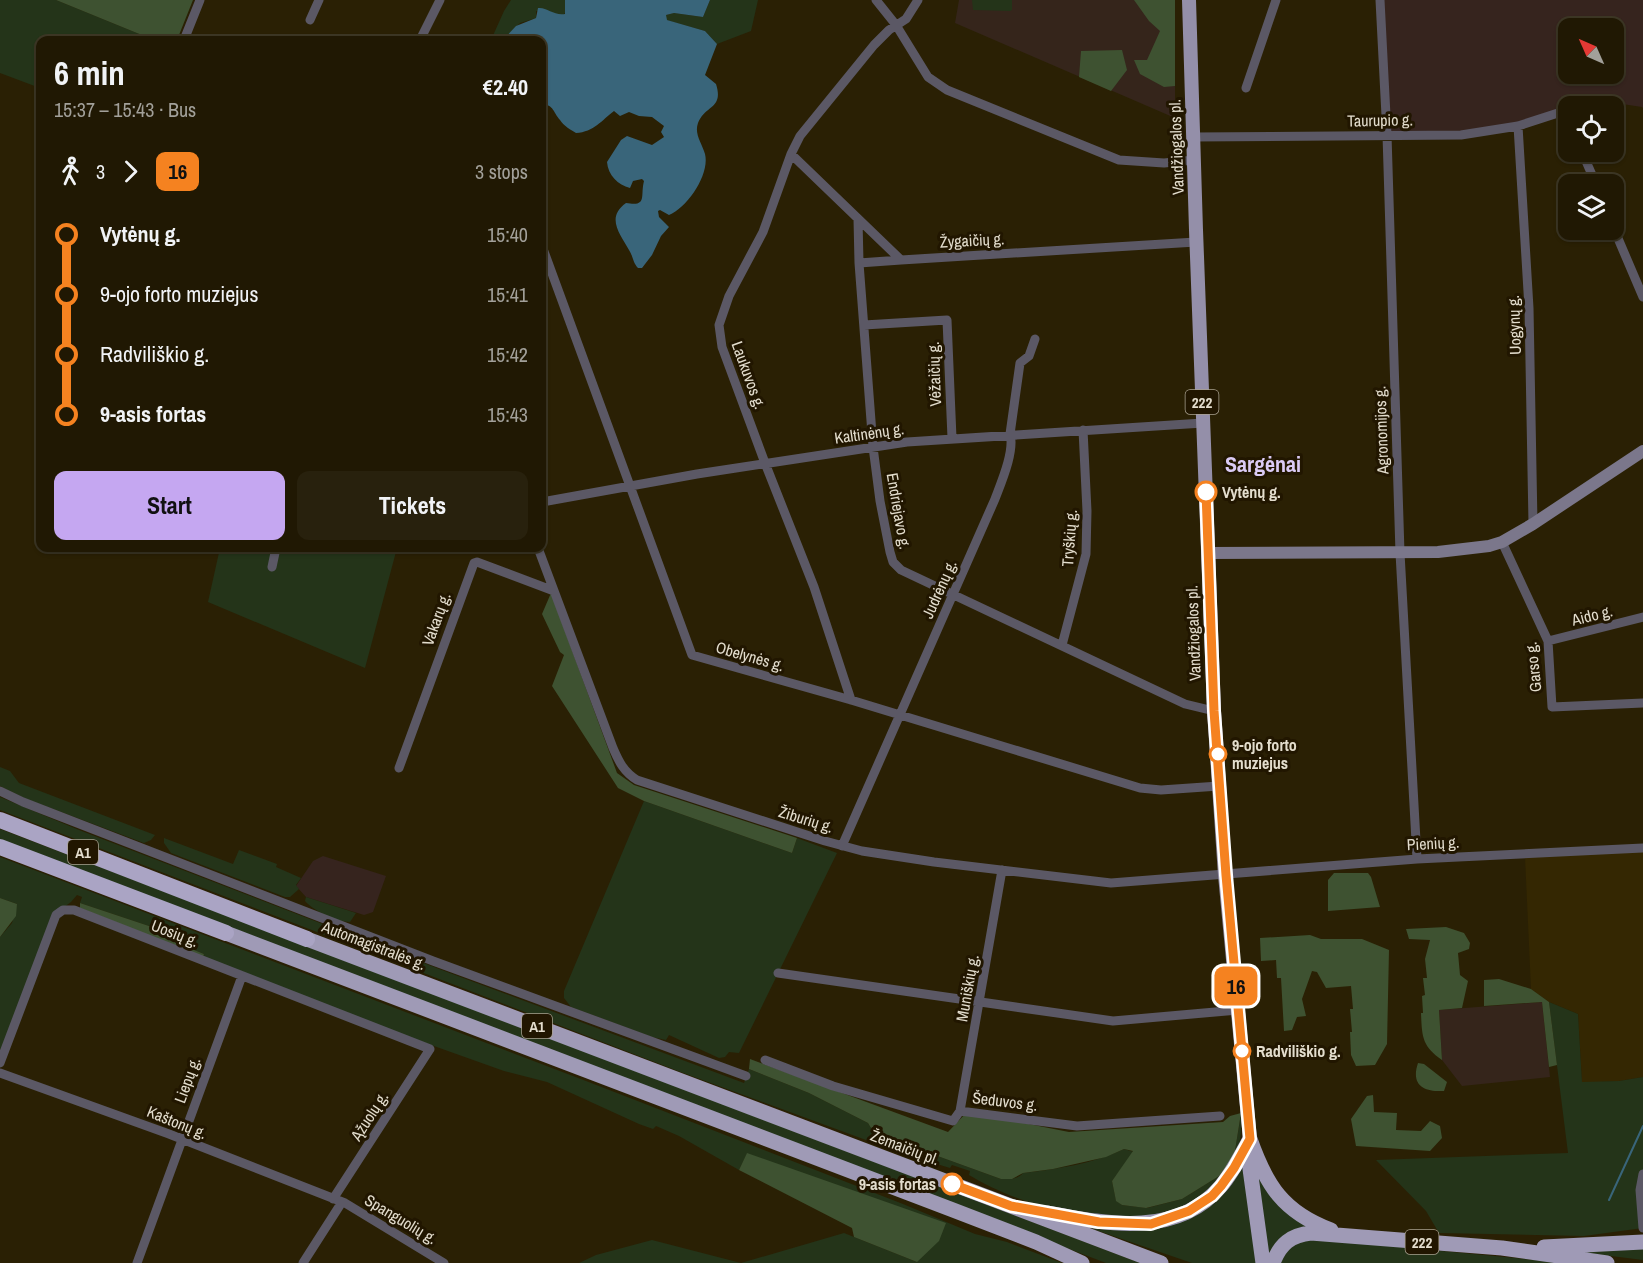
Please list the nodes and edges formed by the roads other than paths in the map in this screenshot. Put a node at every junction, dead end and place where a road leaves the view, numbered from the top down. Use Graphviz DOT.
graph roads {
  1 [pos="200,0"];
  2 [pos="319,0"];
  3 [pos="440,0"];
  4 [pos="876,0"];
  5 [pos="918,0"];
  6 [pos="1189,0"];
  7 [pos="1276,0"];
  8 [pos="1380,0"];
  9 [pos="310,20"];
  10 [pos="896,25"];
  11 [pos="186,36"];
  12 [pos="422,36"];
  13 [pos="1246,88"];
  14 [pos="1558,113"];
  15 [pos="1518,126"];
  16 [pos="1387,135"];
  17 [pos="1193,137"];
  18 [pos="791,154"];
  19 [pos="1194,160"];
  20 [pos="858,219"];
  21 [pos="1619,240"];
  22 [pos="1196,242"];
  23 [pos="546,257"];
  24 [pos="901,260"];
  25 [pos="860,263"];
  26 [pos="1643,297"];
  27 [pos="864,325"];
  28 [pos="1035,339"];
  29 [pos="1203,423"];
  30 [pos="1083,430"];
  31 [pos="1010,434"];
  32 [pos="952,438"];
  33 [pos="873,447"];
  34 [pos="1643,451"];
  35 [pos="765,463"];
  36 [pos="631,486"];
  37 [pos="546,501"];
  38 [pos="1533,524"];
  39 [pos="1502,542"];
  40 [pos="275,552"];
  41 [pos="539,552"];
  42 [pos="1208,553"];
  43 [pos="1400,553"];
  44 [pos="272,567"];
  45 [pos="554,591"];
  46 [pos="953,595"];
  47 [pos="1643,617"];
  48 [pos="1548,641"];
  49 [pos="1062,645"];
  50 [pos="851,700"];
  51 [pos="1643,703"];
  52 [pos="1214,711"];
  53 [pos="899,716"];
  54 [pos="399,768"];
  55 [pos="1219,786"];
  56 [pos="0,791"];
  57 [pos="0,814"];
  58 [pos="0,820"];
  59 [pos="842,846"];
  60 [pos="0,847"];
  61 [pos="1643,848"];
  62 [pos="1417,859"];
  63 [pos="1002,870"];
  64 [pos="1226,875"];
  65 [pos="166,884"];
  66 [pos="226,933"];
  67 [pos="307,939"];
  68 [pos="778,973"];
  69 [pos="242,976"];
  70 [pos="980,1001"];
  71 [pos="1238,1010"];
  72 [pos="430,1049"];
  73 [pos="765,1060"];
  74 [pos="0,1063"];
  75 [pos="0,1073"];
  76 [pos="746,1076"];
  77 [pos="736,1101"];
  78 [pos="960,1111"];
  79 [pos="1220,1116"];
  80 [pos="181,1139"];
  81 [pos="1250,1139"];
  82 [pos="1643,1174"];
  83 [pos="337,1201"];
  84 [pos="1011,1206"];
  85 [pos="1643,1228"];
  86 [pos="1343,1235"];
  87 [pos="1643,1242"];
  88 [pos="1502,1248"];
  89 [pos="136,1263"];
  90 [pos="303,1263"];
  91 [pos="444,1263"];
  92 [pos="1082,1263"];
  93 [pos="1161,1263"];
  94 [pos="1263,1263"];
  95 [pos="1273,1263"];
  96 [pos="1607,1263"];
  1 -- 11 [label="street"];
  2 -- 9 [label="street"];
  3 -- 12 [label="street"];
  4 -- 10 [label="street"];
  5 -- 10 [label="street, Laukuvos g."];
  6 -- 17 [label="main road, Vandžiogalos pl. / 222"];
  7 -- 13 [label="street"];
  8 -- 16 [label="street, Agronomijos g."];
  10 -- 18 [label="street, Laukuvos g."];
  10 -- 19 [label="street"];
  14 -- 15 [label="street, Taurupio g."];
  15 -- 16 [label="street, Taurupio g."];
  15 -- 38 [label="street, Uogynų g."];
  16 -- 17 [label="street, Taurupio g."];
  16 -- 43 [label="street, Agronomijos g."];
  17 -- 19 [label="main road, Vandžiogalos pl. / 222"];
  18 -- 20 [label="street"];
  18 -- 35 [label="street, Laukuvos g."];
  19 -- 22 [label="main road, Vandžiogalos pl. / 222"];
  20 -- 24 [label="street"];
  20 -- 25 [label="street, Endriejavo g."];
  21 -- 26 [label="street"];
  22 -- 24 [label="street, Žygaičių g."];
  22 -- 29 [label="main road, Vandžiogalos pl. / 222"];
  23 -- 36 [label="street, Obelynės g."];
  24 -- 25 [label="street, Žygaičių g."];
  25 -- 27 [label="street, Endriejavo g."];
  27 -- 32 [label="street, Vėžaičių g."];
  27 -- 33 [label="street, Endriejavo g."];
  28 -- 31 [label="street, Judrėnų g."];
  29 -- 30 [label="street, Kaltinėnų g."];
  29 -- 42 [label="main road, Vandžiogalos pl. / 222"];
  30 -- 31 [label="street, Kaltinėnų g."];
  30 -- 49 [label="street, Tryškių g."];
  31 -- 32 [label="street, Kaltinėnų g."];
  31 -- 46 [label="street, Judrėnų g."];
  32 -- 33 [label="street, Kaltinėnų g."];
  33 -- 35 [label="street, Kaltinėnų g."];
  33 -- 46 [label="street, Endriejavo g."];
  34 -- 38 [label="main road"];
  35 -- 36 [label="street, Kaltinėnų g."];
  35 -- 50 [label="street, Laukuvos g."];
  36 -- 37 [label="street, Kaltinėnų g."];
  36 -- 50 [label="street, Obelynės g."];
  38 -- 39 [label="main road"];
  39 -- 43 [label="main road"];
  39 -- 48 [label="street, Garso g."];
  40 -- 44 [label="street"];
  41 -- 45 [label="street, Žiburių g."];
  42 -- 43 [label="main road"];
  42 -- 52 [label="main road, Vandžiogalos pl. / 222"];
  43 -- 62 [label="street, Agronomijos g."];
  45 -- 54 [label="street, Vakarų g."];
  45 -- 59 [label="street, Žiburių g."];
  46 -- 49 [label="street, Endriejavo g."];
  46 -- 53 [label="street, Judrėnų g."];
  47 -- 48 [label="street, Aido g."];
  48 -- 51 [label="street, Garso g."];
  49 -- 52 [label="street, Endriejavo g."];
  50 -- 53 [label="street, Obelynės g."];
  52 -- 55 [label="main road, Vandžiogalos pl. / 222"];
  53 -- 55 [label="street, Obelynės g."];
  53 -- 59 [label="street, Judrėnų g."];
  55 -- 64 [label="main road, Vandžiogalos pl. / 222"];
  56 -- 76 [label="street"];
  57 -- 65 [label="highway"];
  58 -- 65 [label="highway, Automagistralės g. / A1"];
  59 -- 63 [label="street, Žiburių g."];
  60 -- 66 [label="highway, A1"];
  61 -- 62 [label="street, Pienių g."];
  62 -- 64 [label="street, Pienių g."];
  63 -- 64 [label="street, Žiburių g."];
  63 -- 70 [label="street, Muniškių g."];
  64 -- 71 [label="main road, Vandžiogalos pl. / 222"];
  65 -- 67 [label="highway, Automagistralės g. / A1"];
  66 -- 92 [label="highway, A1"];
  67 -- 77 [label="highway, Automagistralės g. / A1"];
  68 -- 70 [label="street"];
  69 -- 72 [label="street, Uosių g."];
  69 -- 74 [label="street, Uosių g."];
  69 -- 80 [label="street, Liepų g."];
  70 -- 71 [label="street"];
  70 -- 78 [label="street, Muniškių g."];
  71 -- 81 [label="main road, Vandžiogalos pl. / 222"];
  72 -- 83 [label="street, Ąžuolų g."];
  73 -- 78 [label="street, Šeduvos g."];
  75 -- 80 [label="street, Kaštonų g."];
  77 -- 84 [label="highway, Žemaičių pl. / A1"];
  78 -- 79 [label="street, Šeduvos g."];
  80 -- 83 [label="street, Kaštonų g."];
  80 -- 89 [label="street, Liepų g."];
  81 -- 84 [label="highway"];
  81 -- 86 [label="highway, 222"];
  81 -- 94 [label="highway, Vandžiogalos pl. / 222"];
  82 -- 85 [label="street"];
  83 -- 90 [label="street, Ąžuolų g."];
  83 -- 91 [label="street, Spanguolių g."];
  84 -- 93 [label="highway, Žemaičių pl. / A1"];
  86 -- 88 [label="highway, 222"];
  86 -- 95 [label="highway"];
  87 -- 88 [label="highway"];
  88 -- 96 [label="highway, 222"];
}
